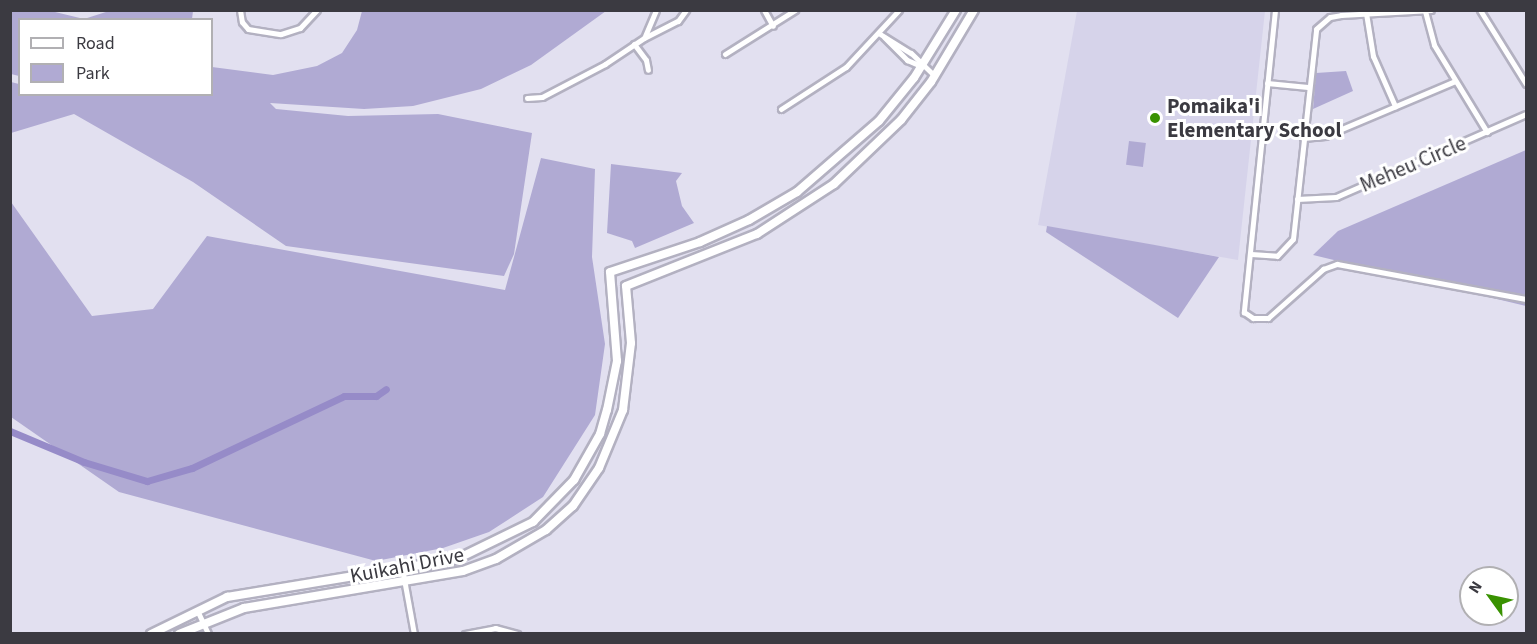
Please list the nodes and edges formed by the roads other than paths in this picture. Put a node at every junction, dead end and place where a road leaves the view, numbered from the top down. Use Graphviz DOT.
graph roads {
  1 [pos="240,10"];
  2 [pos="316,10"];
  3 [pos="656,10"];
  4 [pos="686,10"];
  5 [pos="764,10"];
  6 [pos="795,10"];
  7 [pos="899,10"];
  8 [pos="956,10"];
  9 [pos="974,10"];
  10 [pos="1275,10"];
  11 [pos="1431,10"];
  12 [pos="1480,10"];
  13 [pos="1425,11"];
  14 [pos="1366,14"];
  15 [pos="773,26"];
  16 [pos="882,36"];
  17 [pos="644,38"];
  18 [pos="634,44"];
  19 [pos="725,54"];
  20 [pos="922,66"];
  21 [pos="648,70"];
  22 [pos="935,76"];
  23 [pos="1455,81"];
  24 [pos="1267,83"];
  25 [pos="1527,84"];
  26 [pos="1308,87"];
  27 [pos="527,98"];
  28 [pos="1395,106"];
  29 [pos="781,110"];
  30 [pos="1527,114"];
  31 [pos="1487,132"];
  32 [pos="1303,138"];
  33 [pos="1297,199"];
  34 [pos="1251,254"];
  35 [pos="1527,299"];
  36 [pos="402,568"];
  37 [pos="405,582"];
  38 [pos="196,609"];
  39 [pos="203,622"];
  40 [pos="151,633"];
  41 [pos="179,633"];
  42 [pos="208,633"];
  43 [pos="414,633"];
  44 [pos="465,633"];
  45 [pos="517,633"];
  1 -- 2 [label="street"];
  3 -- 17 [label="street"];
  4 -- 17 [label="street"];
  5 -- 15 [label="street"];
  6 -- 15 [label="street"];
  7 -- 16 [label="street"];
  8 -- 20 [label="main road"];
  9 -- 22 [label="main road"];
  10 -- 24 [label="street"];
  11 -- 13 [label="street"];
  12 -- 25 [label="street"];
  13 -- 14 [label="street"];
  13 -- 23 [label="street"];
  14 -- 26 [label="street"];
  14 -- 28 [label="street"];
  15 -- 19 [label="street"];
  16 -- 20 [label="street"];
  16 -- 29 [label="street"];
  17 -- 18 [label="street"];
  18 -- 21 [label="street"];
  18 -- 27 [label="street"];
  20 -- 22 [label="street"];
  20 -- 36 [label="main road, Kuikahi Drive"];
  22 -- 37 [label="main road, Kuikahi Drive"];
  23 -- 28 [label="street"];
  23 -- 31 [label="street"];
  24 -- 26 [label="street"];
  24 -- 34 [label="street"];
  26 -- 32 [label="street"];
  28 -- 32 [label="street"];
  30 -- 31 [label="street, Meheu Circle"];
  31 -- 33 [label="street, Meheu Circle"];
  32 -- 33 [label="street"];
  33 -- 34 [label="street"];
  34 -- 35 [label="street"];
  36 -- 37 [label="street"];
  36 -- 38 [label="main road, Kuikahi Drive"];
  37 -- 39 [label="main road, Kuikahi Drive"];
  37 -- 43 [label="street"];
  38 -- 39 [label="street"];
  38 -- 40 [label="main road, Kuikahi Drive"];
  39 -- 41 [label="main road, Kuikahi Drive"];
  39 -- 42 [label="street"];
  44 -- 45 [label="street"];
}
